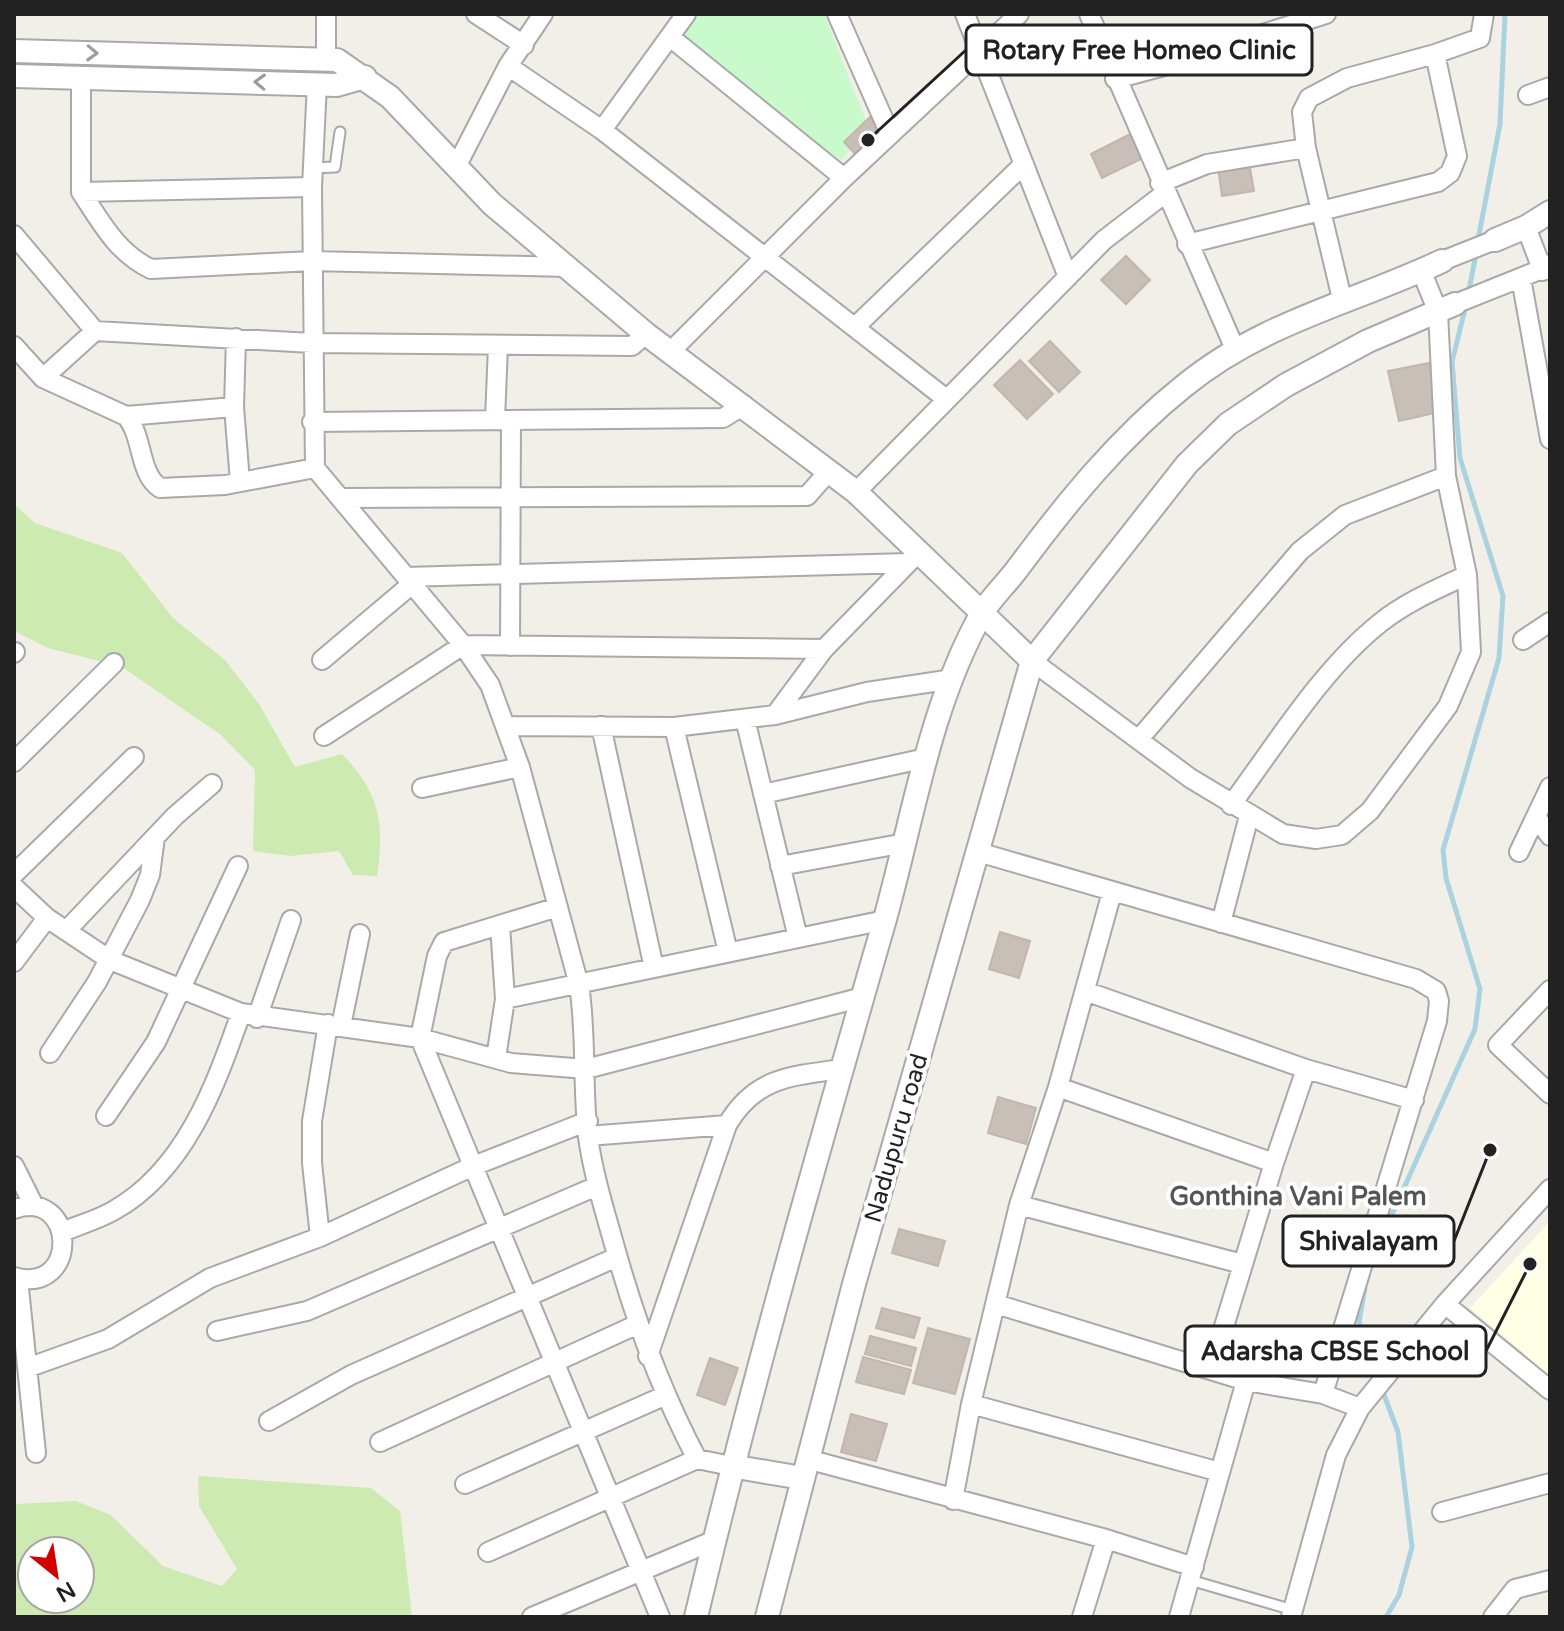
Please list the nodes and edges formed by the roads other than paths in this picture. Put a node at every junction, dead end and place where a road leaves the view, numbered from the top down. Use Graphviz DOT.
graph roads {
  1 [pos="326,14"];
  2 [pos="476,14"];
  3 [pos="543,14"];
  4 [pos="686,14"];
  5 [pos="837,14"];
  6 [pos="965,14"];
  7 [pos="1019,14"];
  8 [pos="1089,14"];
  9 [pos="1484,14"];
  10 [pos="1322,15"];
  11 [pos="670,37"];
  12 [pos="524,45"];
  13 [pos="980,50"];
  14 [pos="14,51"];
  15 [pos="1435,54"];
  16 [pos="326,60"];
  17 [pos="508,66"];
  18 [pos="14,76"];
  19 [pos="81,77"];
  20 [pos="365,77"];
  21 [pos="1115,79"];
  22 [pos="317,83"];
  23 [pos="1550,87"];
  24 [pos="1528,95"];
  25 [pos="602,130"];
  26 [pos="340,132"];
  27 [pos="890,134"];
  28 [pos="1306,148"];
  29 [pos="1024,164"];
  30 [pos="456,167"];
  31 [pos="313,178"];
  32 [pos="844,178"];
  33 [pos="1162,188"];
  34 [pos="81,192"];
  35 [pos="1319,210"];
  36 [pos="1550,212"];
  37 [pos="1526,227"];
  38 [pos="14,235"];
  39 [pos="1495,240"];
  40 [pos="1187,244"];
  41 [pos="766,257"];
  42 [pos="312,261"];
  43 [pos="1431,266"];
  44 [pos="567,267"];
  45 [pos="1538,271"];
  46 [pos="1068,277"];
  47 [pos="1342,299"];
  48 [pos="1446,308"];
  49 [pos="855,327"];
  50 [pos="95,331"];
  51 [pos="646,334"];
  52 [pos="236,338"];
  53 [pos="312,343"];
  54 [pos="498,345"];
  55 [pos="14,346"];
  56 [pos="1235,349"];
  57 [pos="670,352"];
  58 [pos="43,378"];
  59 [pos="945,398"];
  60 [pos="744,405"];
  61 [pos="234,407"];
  62 [pos="126,416"];
  63 [pos="503,420"];
  64 [pos="312,422"];
  65 [pos="1549,433"];
  66 [pos="315,468"];
  67 [pos="829,471"];
  68 [pos="1446,476"];
  69 [pos="240,482"];
  70 [pos="856,492"];
  71 [pos="511,497"];
  72 [pos="340,498"];
  73 [pos="914,557"];
  74 [pos="512,574"];
  75 [pos="1467,575"];
  76 [pos="409,581"];
  77 [pos="984,611"];
  78 [pos="1550,622"];
  79 [pos="1523,640"];
  80 [pos="463,645"];
  81 [pos="510,646"];
  82 [pos="824,649"];
  83 [pos="322,660"];
  84 [pos="1032,661"];
  85 [pos="114,663"];
  86 [pos="953,679"];
  87 [pos="775,715"];
  88 [pos="745,719"];
  89 [pos="507,726"];
  90 [pos="601,726"];
  91 [pos="674,727"];
  92 [pos="324,736"];
  93 [pos="1139,739"];
  94 [pos="134,757"];
  95 [pos="926,758"];
  96 [pos="14,762"];
  97 [pos="520,767"];
  98 [pos="212,784"];
  99 [pos="1550,787"];
  100 [pos="422,788"];
  101 [pos="763,794"];
  102 [pos="1231,805"];
  103 [pos="1249,816"];
  104 [pos="1536,817"];
  105 [pos="1550,836"];
  106 [pos="155,837"];
  107 [pos="905,843"];
  108 [pos="978,852"];
  109 [pos="1519,852"];
  110 [pos="238,866"];
  111 [pos="780,866"];
  112 [pos="14,874"];
  113 [pos="14,887"];
  114 [pos="1112,892"];
  115 [pos="558,907"];
  116 [pos="47,918"];
  117 [pos="291,920"];
  118 [pos="885,920"];
  119 [pos="1221,923"];
  120 [pos="500,925"];
  121 [pos="66,931"];
  122 [pos="360,934"];
  123 [pos="798,938"];
  124 [pos="728,952"];
  125 [pos="110,960"];
  126 [pos="14,962"];
  127 [pos="654,968"];
  128 [pos="579,985"];
  129 [pos="179,990"];
  130 [pos="1550,990"];
  131 [pos="1085,991"];
  132 [pos="863,997"];
  133 [pos="505,999"];
  134 [pos="249,1016"];
  135 [pos="334,1025"];
  136 [pos="420,1038"];
  137 [pos="50,1053"];
  138 [pos="496,1058"];
  139 [pos="586,1069"];
  140 [pos="842,1069"];
  141 [pos="1306,1069"];
  142 [pos="1058,1087"];
  143 [pos="1550,1094"];
  144 [pos="1414,1100"];
  145 [pos="106,1116"];
  146 [pos="727,1125"];
  147 [pos="588,1128"];
  148 [pos="1274,1163"];
  149 [pos="14,1166"];
  150 [pos="471,1167"];
  151 [pos="597,1186"];
  152 [pos="1550,1189"];
  153 [pos="1019,1205"];
  154 [pos="34,1206"];
  155 [pos="14,1209"];
  156 [pos="498,1231"];
  157 [pos="62,1232"];
  158 [pos="320,1237"];
  159 [pos="617,1257"];
  160 [pos="1242,1264"];
  161 [pos="16,1278"];
  162 [pos="526,1297"];
  163 [pos="996,1304"];
  164 [pos="1445,1304"];
  165 [pos="636,1325"];
  166 [pos="217,1331"];
  167 [pos="648,1356"];
  168 [pos="554,1364"];
  169 [pos="27,1368"];
  170 [pos="1211,1369"];
  171 [pos="1246,1381"];
  172 [pos="1550,1390"];
  173 [pos="1323,1394"];
  174 [pos="664,1396"];
  175 [pos="1365,1402"];
  176 [pos="971,1404"];
  177 [pos="269,1421"];
  178 [pos="582,1432"];
  179 [pos="380,1442"];
  180 [pos="36,1453"];
  181 [pos="697,1459"];
  182 [pos="731,1466"];
  183 [pos="805,1468"];
  184 [pos="1220,1472"];
  185 [pos="1550,1483"];
  186 [pos="465,1484"];
  187 [pos="610,1497"];
  188 [pos="953,1500"];
  189 [pos="1442,1512"];
  190 [pos="1106,1539"];
  191 [pos="715,1540"];
  192 [pos="488,1552"];
  193 [pos="640,1570"];
  194 [pos="1192,1574"];
  195 [pos="1550,1580"];
  196 [pos="1292,1613"];
  197 [pos="532,1617"];
  198 [pos="660,1617"];
  199 [pos="696,1617"];
  200 [pos="767,1617"];
  201 [pos="1082,1617"];
  202 [pos="1179,1617"];
  203 [pos="1493,1617"];
  1 -- 16 [label="street"];
  2 -- 12 [label="street"];
  3 -- 12 [label="street"];
  4 -- 11 [label="street"];
  5 -- 27 [label="street"];
  6 -- 13 [label="street"];
  7 -- 13 [label="street"];
  8 -- 21 [label="street"];
  9 -- 15 [label="street"];
  10 -- 21 [label="street"];
  11 -- 25 [label="street"];
  11 -- 32 [label="street"];
  12 -- 17 [label="street"];
  13 -- 27 [label="street"];
  13 -- 29 [label="street"];
  14 -- 16 [label="street, one-way"];
  15 -- 28 [label="street"];
  15 -- 35 [label="street"];
  16 -- 20 [label="street"];
  17 -- 25 [label="street"];
  17 -- 30 [label="street"];
  18 -- 19 [label="street"];
  22 -- 19 [label="street, one-way"];
  19 -- 34 [label="street"];
  20 -- 22 [label="street"];
  20 -- 30 [label="street"];
  21 -- 33 [label="street"];
  22 -- 31 [label="street"];
  23 -- 24 [label="street"];
  25 -- 41 [label="street"];
  26 -- 31 [label="lane"];
  27 -- 32 [label="street"];
  28 -- 33 [label="street"];
  28 -- 35 [label="street"];
  29 -- 46 [label="street"];
  29 -- 49 [label="street"];
  30 -- 44 [label="street"];
  31 -- 34 [label="street"];
  31 -- 42 [label="street"];
  32 -- 41 [label="street"];
  33 -- 40 [label="street"];
  33 -- 46 [label="street"];
  34 -- 42 [label="street"];
  35 -- 40 [label="street"];
  35 -- 47 [label="street"];
  36 -- 37 [label="street"];
  37 -- 39 [label="street"];
  37 -- 45 [label="street"];
  38 -- 50 [label="street"];
  39 -- 43 [label="street"];
  40 -- 56 [label="street"];
  41 -- 49 [label="street"];
  41 -- 57 [label="street"];
  42 -- 44 [label="street"];
  42 -- 53 [label="street"];
  43 -- 47 [label="street"];
  43 -- 48 [label="street"];
  44 -- 51 [label="street"];
  45 -- 48 [label="street"];
  45 -- 65 [label="street"];
  46 -- 59 [label="street"];
  47 -- 56 [label="street"];
  48 -- 68 [label="street"];
  48 -- 84 [label="street"];
  49 -- 59 [label="street"];
  50 -- 52 [label="street"];
  50 -- 58 [label="street"];
  51 -- 54 [label="street"];
  51 -- 57 [label="street"];
  52 -- 53 [label="street"];
  52 -- 61 [label="street"];
  53 -- 54 [label="street"];
  53 -- 64 [label="street"];
  54 -- 63 [label="street"];
  55 -- 58 [label="street"];
  56 -- 77 [label="street"];
  57 -- 60 [label="street"];
  58 -- 62 [label="street"];
  59 -- 70 [label="street"];
  60 -- 63 [label="street"];
  60 -- 67 [label="street"];
  61 -- 62 [label="street"];
  61 -- 69 [label="street"];
  62 -- 69 [label="street"];
  63 -- 64 [label="street"];
  63 -- 71 [label="street"];
  64 -- 66 [label="street"];
  66 -- 69 [label="street"];
  66 -- 72 [label="street"];
  67 -- 70 [label="street"];
  67 -- 71 [label="street"];
  68 -- 75 [label="street"];
  68 -- 93 [label="street"];
  70 -- 73 [label="street"];
  71 -- 72 [label="street"];
  71 -- 74 [label="street"];
  72 -- 76 [label="street"];
  73 -- 74 [label="street"];
  73 -- 77 [label="street"];
  73 -- 82 [label="street"];
  74 -- 76 [label="street"];
  74 -- 81 [label="street"];
  75 -- 102 [label="street"];
  75 -- 103 [label="street"];
  76 -- 80 [label="street"];
  76 -- 83 [label="street"];
  77 -- 84 [label="street"];
  77 -- 86 [label="street"];
  78 -- 79 [label="street"];
  80 -- 81 [label="street"];
  80 -- 89 [label="street"];
  80 -- 92 [label="street"];
  81 -- 82 [label="street"];
  82 -- 87 [label="street"];
  84 -- 93 [label="street"];
  84 -- 108 [label="street, Nadupuru road"];
  85 -- 96 [label="street"];
  86 -- 87 [label="street"];
  86 -- 95 [label="street"];
  87 -- 88 [label="street"];
  88 -- 91 [label="street"];
  88 -- 101 [label="street"];
  89 -- 90 [label="street"];
  89 -- 97 [label="street"];
  90 -- 91 [label="street"];
  90 -- 127 [label="street"];
  91 -- 124 [label="street"];
  93 -- 102 [label="street"];
  94 -- 112 [label="street"];
  95 -- 101 [label="street"];
  95 -- 107 [label="street"];
  97 -- 100 [label="street"];
  97 -- 115 [label="street"];
  98 -- 106 [label="street"];
  99 -- 104 [label="street"];
  101 -- 111 [label="street"];
  102 -- 103 [label="street"];
  103 -- 119 [label="street"];
  104 -- 105 [label="street"];
  104 -- 109 [label="street"];
  106 -- 121 [label="street"];
  106 -- 125 [label="street"];
  107 -- 111 [label="street"];
  107 -- 118 [label="street"];
  108 -- 114 [label="street"];
  108 -- 183 [label="street, Nadupuru road"];
  110 -- 129 [label="street"];
  111 -- 123 [label="street"];
  113 -- 116 [label="street"];
  114 -- 119 [label="street"];
  114 -- 131 [label="street"];
  115 -- 120 [label="street"];
  115 -- 128 [label="street"];
  116 -- 121 [label="street"];
  116 -- 126 [label="street"];
  117 -- 134 [label="street"];
  118 -- 123 [label="street"];
  118 -- 132 [label="street"];
  119 -- 144 [label="street"];
  120 -- 133 [label="street"];
  120 -- 136 [label="street"];
  121 -- 125 [label="street"];
  122 -- 135 [label="street"];
  123 -- 124 [label="street"];
  124 -- 127 [label="street"];
  125 -- 129 [label="street"];
  125 -- 137 [label="street"];
  127 -- 128 [label="street"];
  128 -- 133 [label="street"];
  128 -- 139 [label="street"];
  129 -- 134 [label="street"];
  129 -- 145 [label="street"];
  130 -- 143 [label="street"];
  131 -- 141 [label="street"];
  131 -- 142 [label="street"];
  132 -- 139 [label="street"];
  132 -- 140 [label="street"];
  133 -- 138 [label="street"];
  134 -- 135 [label="street"];
  134 -- 157 [label="street"];
  135 -- 136 [label="street"];
  135 -- 158 [label="street"];
  136 -- 138 [label="street"];
  136 -- 150 [label="street"];
  138 -- 139 [label="street"];
  139 -- 147 [label="street"];
  140 -- 146 [label="street"];
  140 -- 182 [label="street"];
  141 -- 144 [label="street"];
  141 -- 148 [label="street"];
  142 -- 148 [label="street"];
  142 -- 153 [label="street"];
  144 -- 173 [label="street"];
  146 -- 147 [label="street"];
  146 -- 167 [label="street"];
  147 -- 150 [label="street"];
  147 -- 151 [label="street"];
  148 -- 160 [label="street"];
  149 -- 154 [label="street"];
  150 -- 156 [label="street"];
  150 -- 158 [label="street"];
  151 -- 156 [label="street"];
  151 -- 159 [label="street"];
  152 -- 164 [label="street"];
  153 -- 160 [label="street"];
  153 -- 163 [label="street"];
  154 -- 155 [label="street"];
  154 -- 157 [label="street"];
  156 -- 162 [label="street"];
  156 -- 166 [label="street"];
  157 -- 161 [label="street"];
  158 -- 169 [label="street"];
  159 -- 162 [label="street"];
  159 -- 165 [label="street"];
  160 -- 170 [label="street"];
  161 -- 169 [label="street"];
  162 -- 168 [label="street"];
  162 -- 177 [label="street"];
  163 -- 170 [label="street"];
  163 -- 176 [label="street"];
  164 -- 172 [label="street"];
  164 -- 175 [label="street"];
  165 -- 167 [label="street"];
  165 -- 168 [label="street"];
  167 -- 174 [label="street"];
  168 -- 178 [label="street"];
  168 -- 179 [label="street"];
  169 -- 180 [label="street"];
  170 -- 171 [label="street"];
  171 -- 173 [label="street"];
  171 -- 184 [label="street"];
  173 -- 175 [label="street"];
  174 -- 178 [label="street"];
  174 -- 181 [label="street"];
  175 -- 196 [label="street"];
  176 -- 184 [label="street"];
  176 -- 188 [label="street"];
  178 -- 186 [label="street"];
  178 -- 187 [label="street"];
  181 -- 182 [label="street"];
  181 -- 187 [label="street"];
  182 -- 183 [label="street"];
  182 -- 191 [label="street"];
  183 -- 188 [label="street"];
  183 -- 200 [label="street, Nadupuru road"];
  184 -- 194 [label="street"];
  185 -- 189 [label="street"];
  187 -- 192 [label="street"];
  187 -- 193 [label="street"];
  188 -- 190 [label="street"];
  190 -- 194 [label="street"];
  190 -- 201 [label="street"];
  191 -- 193 [label="street"];
  191 -- 199 [label="street"];
  193 -- 197 [label="street"];
  193 -- 198 [label="street"];
  194 -- 196 [label="lane"];
  194 -- 202 [label="street"];
  195 -- 203 [label="street"];
}
